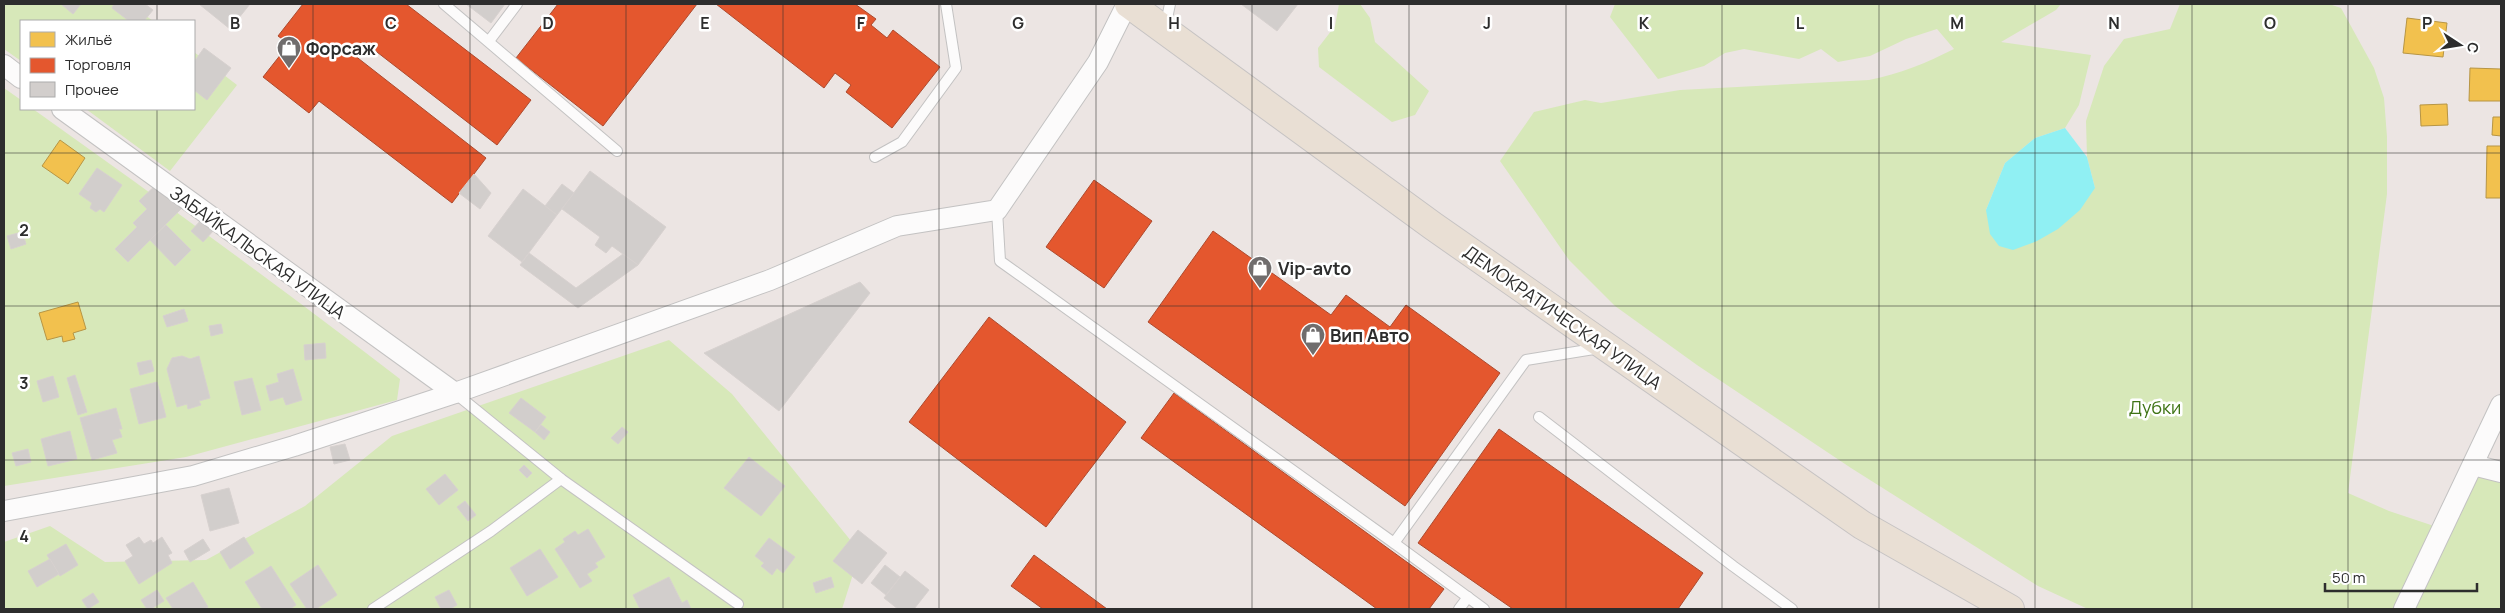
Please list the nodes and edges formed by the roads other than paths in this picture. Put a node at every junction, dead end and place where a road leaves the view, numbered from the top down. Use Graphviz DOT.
graph roads {
  1 [pos="444,4"];
  2 [pos="517,4"];
  3 [pos="946,4"];
  4 [pos="1128,4"];
  5 [pos="1167,16"];
  6 [pos="489,40"];
  7 [pos="4,65"];
  8 [pos="20,77"];
  9 [pos="63,110"];
  10 [pos="617,151"];
  11 [pos="874,157"];
  12 [pos="997,210"];
  13 [pos="1604,347"];
  14 [pos="454,393"];
  15 [pos="2501,404"];
  16 [pos="1539,418"];
  17 [pos="2473,465"];
  18 [pos="2501,472"];
  19 [pos="561,479"];
  20 [pos="4,510"];
  21 [pos="1394,543"];
  22 [pos="1468,597"];
  23 [pos="738,604"];
  24 [pos="373,609"];
  25 [pos="1459,609"];
  26 [pos="1484,609"];
  27 [pos="1792,609"];
  28 [pos="2010,609"];
  29 [pos="2404,609"];
  1 -- 6 [label="lane"];
  2 -- 6 [label="lane"];
  3 -- 11 [label="lane"];
  4 -- 5 [label="main road, ДЕМОКРАТИЧЕСКАЯ УЛИЦА"];
  4 -- 12 [label="street"];
  5 -- 13 [label="main road, ДЕМОКРАТИЧЕСКАЯ УЛИЦА"];
  6 -- 10 [label="lane"];
  7 -- 8 [label="street"];
  9 -- 14 [label="street, ЗАБАЙКАЛЬСКАЯ УЛИЦА"];
  12 -- 14 [label="street"];
  12 -- 21 [label="lane"];
  13 -- 21 [label="lane"];
  13 -- 28 [label="main road, ДЕМОКРАТИЧЕСКАЯ УЛИЦА"];
  14 -- 19 [label="lane"];
  14 -- 20 [label="street"];
  15 -- 17 [label="street"];
  16 -- 27 [label="lane"];
  17 -- 18 [label="street"];
  17 -- 29 [label="street"];
  19 -- 23 [label="lane"];
  19 -- 24 [label="lane"];
  21 -- 22 [label="lane"];
  22 -- 25 [label="lane"];
  22 -- 26 [label="lane"];
}
